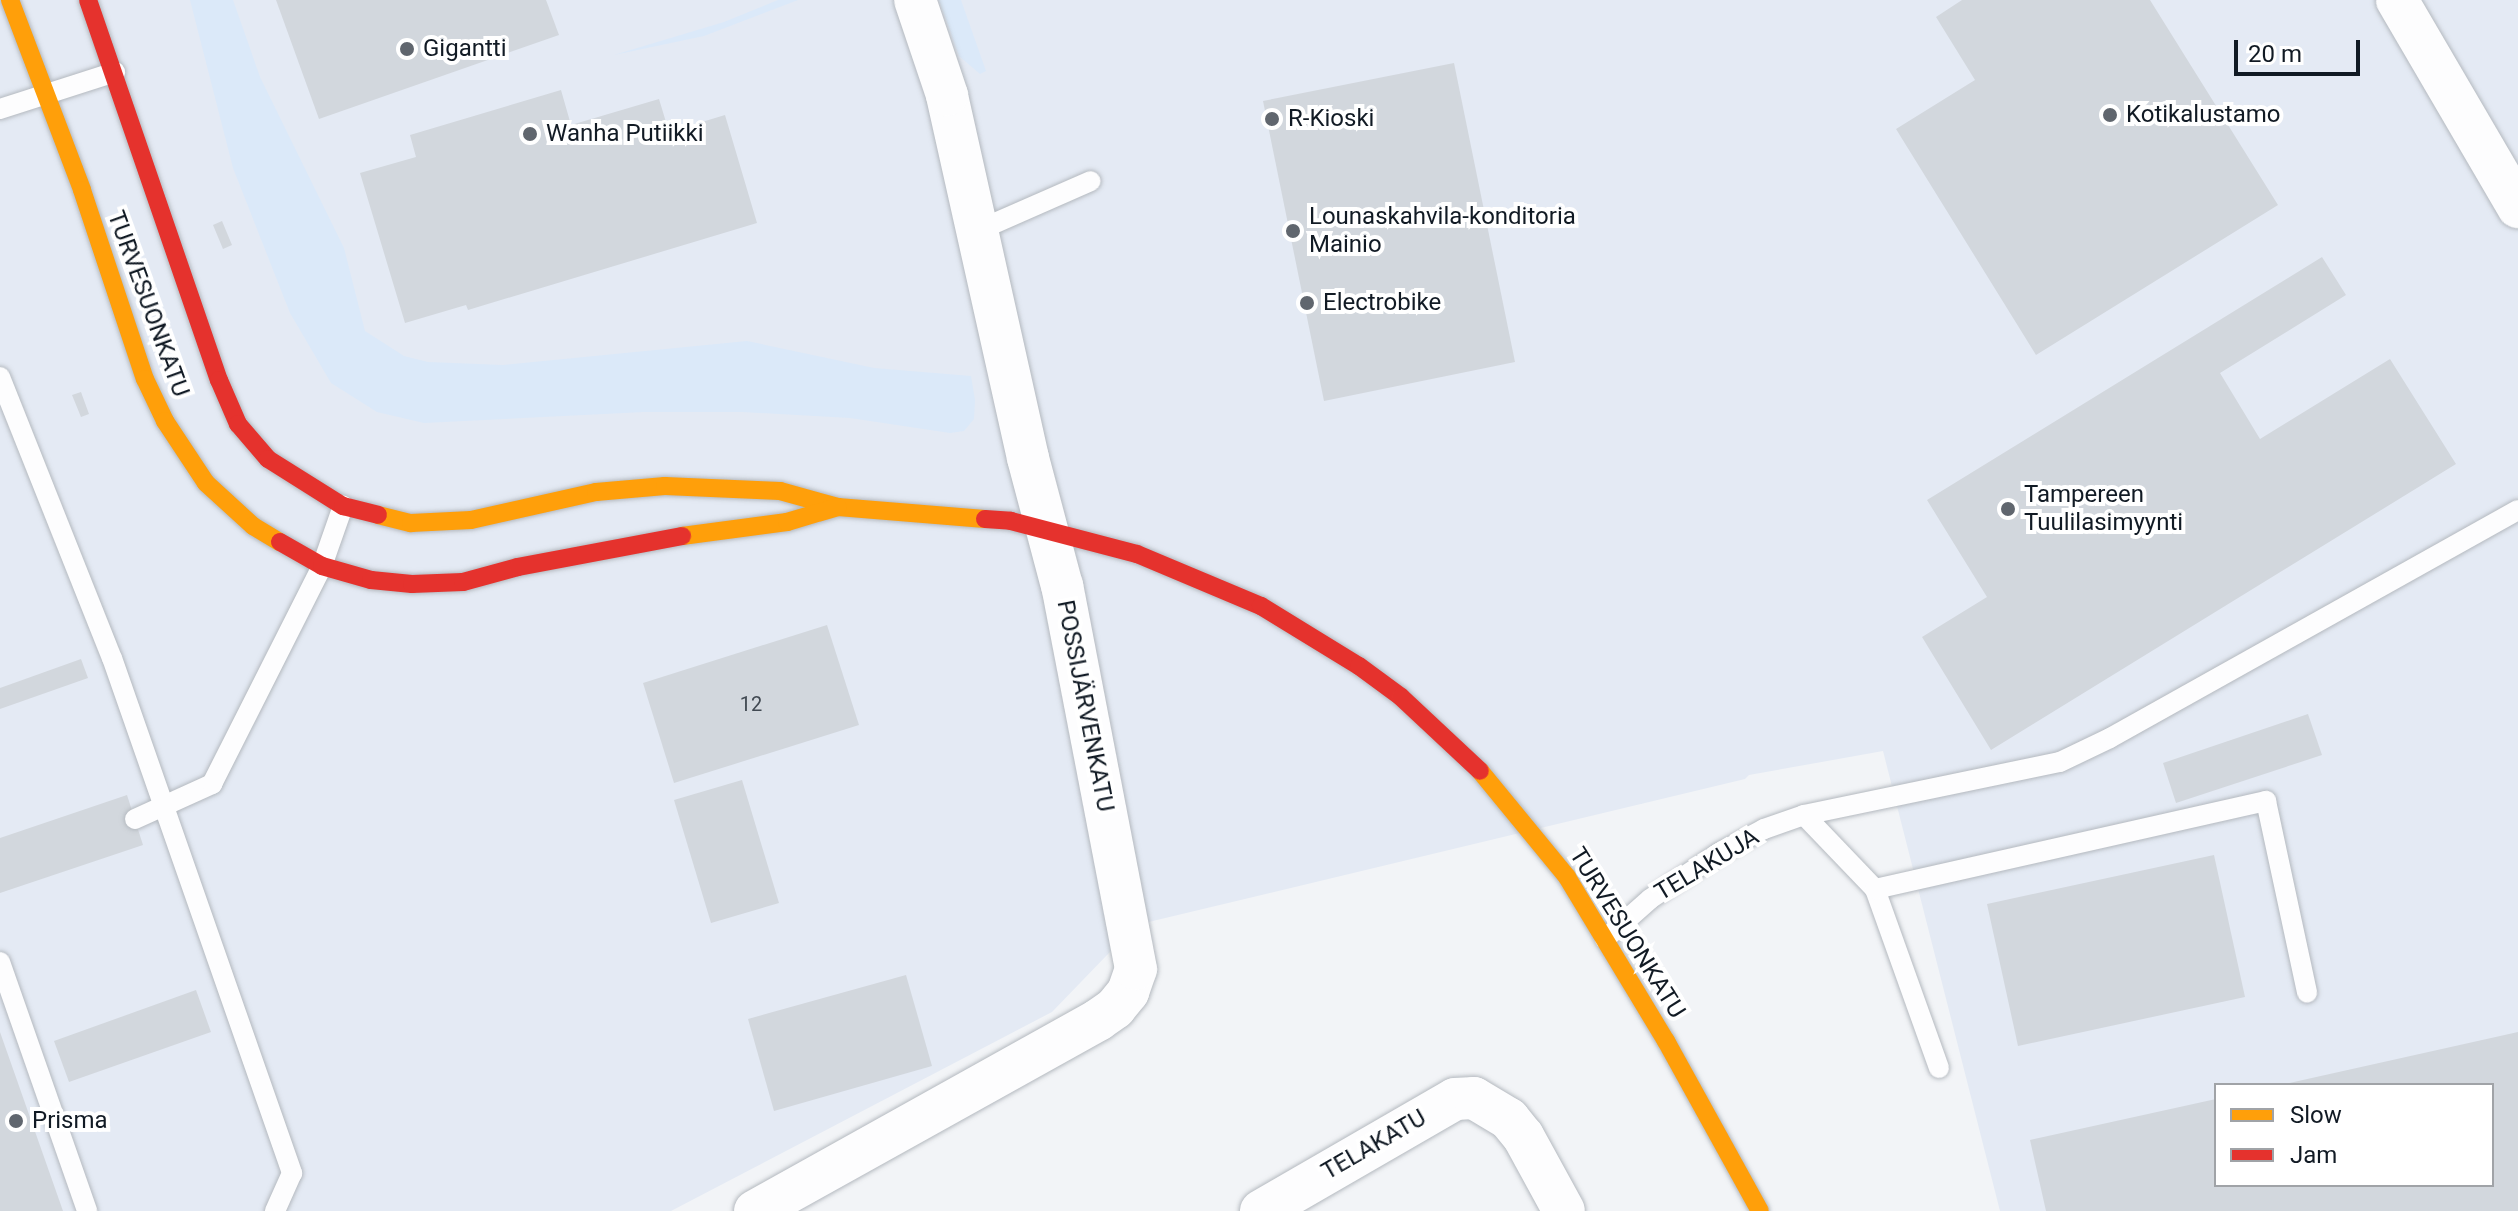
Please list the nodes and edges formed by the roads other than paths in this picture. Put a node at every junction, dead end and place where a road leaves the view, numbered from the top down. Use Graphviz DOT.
graph roads {
  1 [pos="10,0"];
  2 [pos="88,0"];
  3 [pos="915,0"];
  4 [pos="2397,0"];
  5 [pos="115,72"];
  6 [pos="46,94"];
  7 [pos="0,109"];
  8 [pos="1091,181"];
  9 [pos="2518,207"];
  10 [pos="977,231"];
  11 [pos="0,377"];
  12 [pos="343,506"];
  13 [pos="838,507"];
  14 [pos="2518,510"];
  15 [pos="1047,528"];
  16 [pos="322,566"];
  17 [pos="165,807"];
  18 [pos="1804,815"];
  19 [pos="135,819"];
  20 [pos="1875,889"];
  21 [pos="1605,939"];
  22 [pos="0,962"];
  23 [pos="2307,993"];
  24 [pos="1939,1068"];
  25 [pos="87,1211"];
  26 [pos="275,1211"];
  27 [pos="755,1211"];
  28 [pos="1261,1211"];
  29 [pos="1564,1211"];
  30 [pos="1760,1211"];
  1 -- 6 [label="main road, TURVESUONKATU"];
  2 -- 5 [label="main road, TURVESUONKATU"];
  3 -- 10 [label="street, POSSIJÄRVENKATU"];
  4 -- 9 [label="street"];
  5 -- 6 [label="lane"];
  5 -- 12 [label="main road, TURVESUONKATU"];
  6 -- 7 [label="lane"];
  6 -- 16 [label="main road, TURVESUONKATU"];
  8 -- 10 [label="lane"];
  10 -- 15 [label="street, POSSIJÄRVENKATU"];
  11 -- 17 [label="lane"];
  12 -- 13 [label="main road, TURVESUONKATU"];
  12 -- 16 [label="lane"];
  13 -- 15 [label="main road, TURVESUONKATU"];
  13 -- 16 [label="main road, TURVESUONKATU"];
  14 -- 18 [label="lane, TELAKUJA"];
  15 -- 21 [label="main road, TURVESUONKATU"];
  15 -- 27 [label="street, POSSIJÄRVENKATU"];
  16 -- 17 [label="lane"];
  17 -- 19 [label="lane"];
  17 -- 26 [label="lane"];
  18 -- 20 [label="lane"];
  18 -- 21 [label="lane, TELAKUJA"];
  20 -- 23 [label="lane"];
  20 -- 24 [label="lane"];
  21 -- 30 [label="main road, TURVESUONKATU"];
  22 -- 25 [label="lane"];
  28 -- 29 [label="street, TELAKATU"];
}
